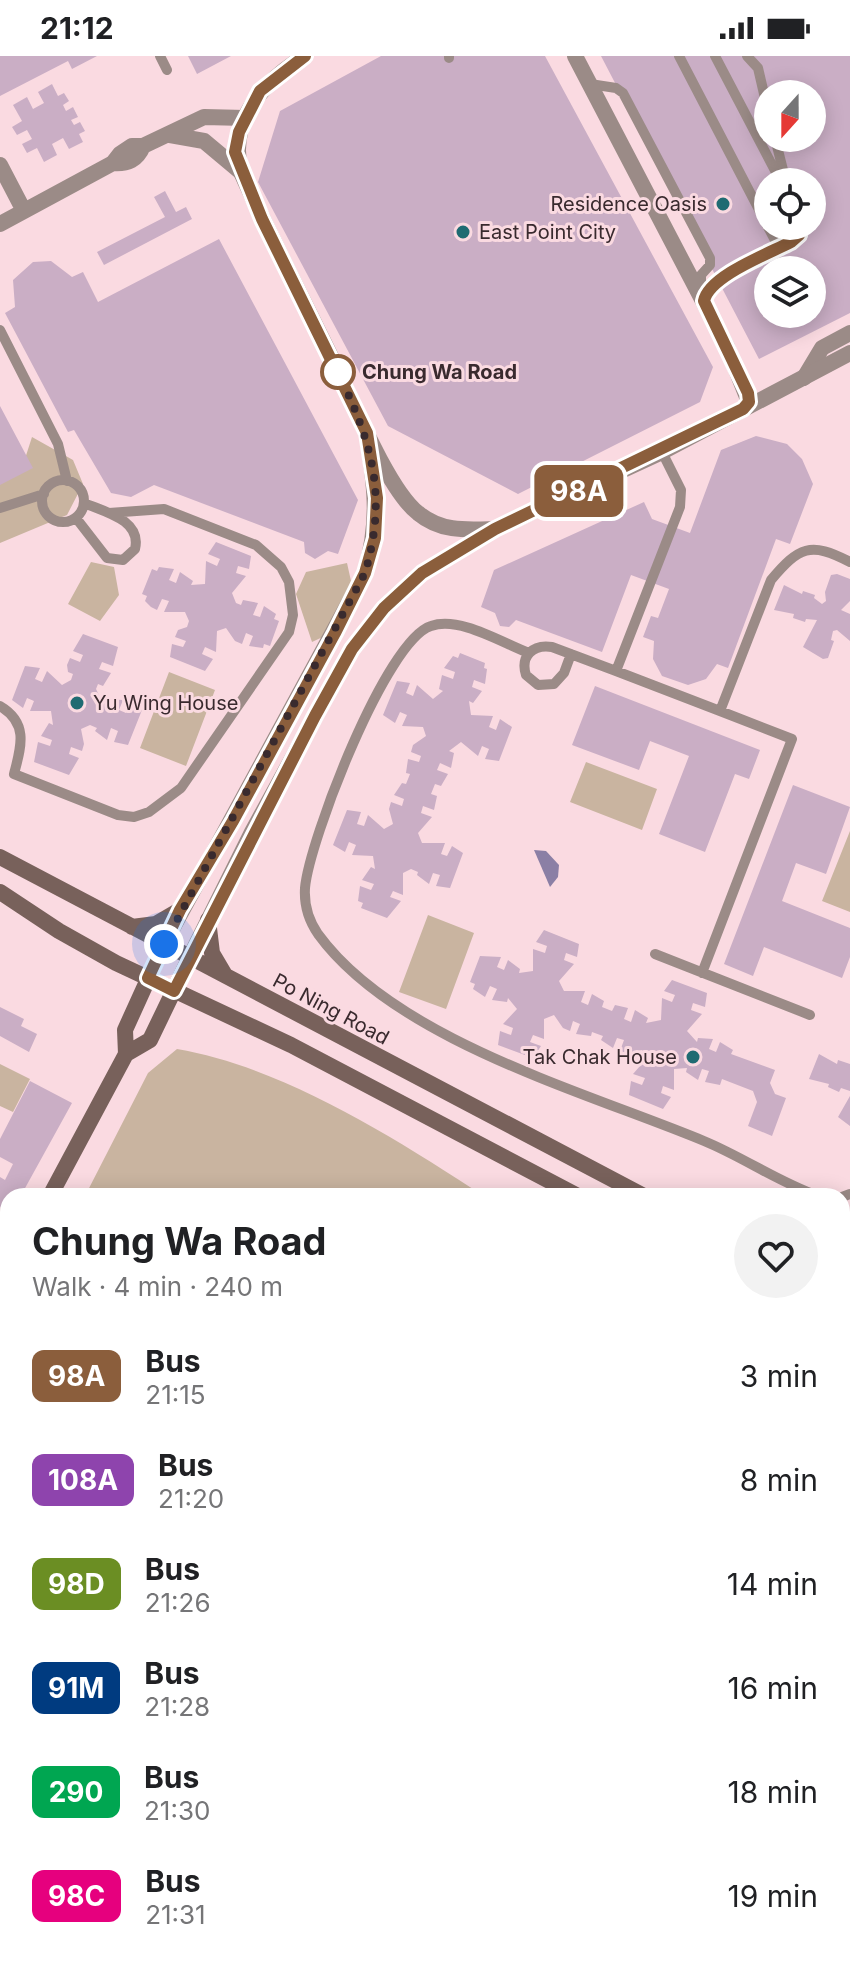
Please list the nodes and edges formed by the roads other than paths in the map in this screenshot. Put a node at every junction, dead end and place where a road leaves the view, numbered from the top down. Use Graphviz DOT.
graph roads {
  1 [pos="160,56"];
  2 [pos="305,56"];
  3 [pos="575,56"];
  4 [pos="679,56"];
  5 [pos="715,56"];
  6 [pos="747,56"];
  7 [pos="167,70"];
  8 [pos="761,80"];
  9 [pos="590,84"];
  10 [pos="245,118"];
  11 [pos="164,135"];
  12 [pos="0,165"];
  13 [pos="775,168"];
  14 [pos="241,172"];
  15 [pos="24,211"];
  16 [pos="0,224"];
  17 [pos="791,240"];
  18 [pos="779,248"];
  19 [pos="704,301"];
  20 [pos="0,330"];
  21 [pos="850,333"];
  22 [pos="850,353"];
  23 [pos="804,378"];
  24 [pos="743,409"];
  25 [pos="367,433"];
  26 [pos="662,452"];
  27 [pos="67,481"];
  28 [pos="44,494"];
  29 [pos="84,503"];
  30 [pos="0,508"];
  31 [pos="109,513"];
  32 [pos="76,518"];
  33 [pos="495,529"];
  34 [pos="850,562"];
  35 [pos="529,653"];
  36 [pos="571,654"];
  37 [pos="616,671"];
  38 [pos="0,706"];
  39 [pos="720,711"];
  40 [pos="0,857"];
  41 [pos="0,892"];
  42 [pos="180,910"];
  43 [pos="208,920"];
  44 [pos="130,927"];
  45 [pos="164,944"];
  46 [pos="655,954"];
  47 [pos="190,957"];
  48 [pos="702,973"];
  49 [pos="225,975"];
  50 [pos="148,978"];
  51 [pos="174,991"];
  52 [pos="205,1005"];
  53 [pos="810,1015"];
  54 [pos="162,1018"];
  55 [pos="126,1054"];
  56 [pos="54,1188"];
  57 [pos="563,1188"];
  58 [pos="629,1188"];
  59 [pos="801,1188"];
  1 -- 7 [label="lane"];
  2 -- 10 [label="street"];
  3 -- 9 [label="street"];
  4 -- 18 [label="lane"];
  5 -- 13 [label="lane"];
  6 -- 8 [label="lane"];
  9 -- 19 [label="street"];
  9 -- 19 [label="lane"];
  10 -- 11 [label="street"];
  10 -- 14 [label="street"];
  11 -- 14 [label="street"];
  11 -- 15 [label="street"];
  12 -- 15 [label="street"];
  14 -- 25 [label="street"];
  15 -- 16 [label="street"];
  17 -- 18 [label="lane"];
  18 -- 19 [label="lane"];
  19 -- 24 [label="street"];
  20 -- 27 [label="lane"];
  21 -- 23 [label="street"];
  22 -- 23 [label="street"];
  23 -- 24 [label="street"];
  24 -- 26 [label="street"];
  25 -- 33 [label="street"];
  25 -- 42 [label="street"];
  26 -- 33 [label="street"];
  26 -- 37 [label="lane"];
  27 -- 28 [label="lane"];
  27 -- 29 [label="lane"];
  28 -- 30 [label="lane"];
  28 -- 32 [label="lane"];
  29 -- 31 [label="lane"];
  29 -- 32 [label="lane"];
  31 -- 32 [label="lane"];
  31 -- 38 [label="lane"];
  33 -- 43 [label="street"];
  34 -- 39 [label="lane"];
  35 -- 36 [label="lane"];
  35 -- 36 [label="lane"];
  35 -- 59 [label="lane"];
  36 -- 37 [label="lane"];
  37 -- 39 [label="lane"];
  39 -- 48 [label="lane"];
  40 -- 44 [label="main road, Po Ning Road"];
  41 -- 50 [label="main road"];
  42 -- 44 [label="main road"];
  42 -- 45 [label="street"];
  43 -- 47 [label="street"];
  43 -- 49 [label="main road"];
  44 -- 45 [label="main road, Po Ning Road"];
  45 -- 47 [label="main road, Po Ning Road"];
  45 -- 50 [label="main road"];
  46 -- 48 [label="lane"];
  47 -- 49 [label="main road, Po Ning Road"];
  47 -- 51 [label="main road"];
  48 -- 53 [label="lane"];
  49 -- 58 [label="main road, Po Ning Road"];
  50 -- 51 [label="main road"];
  50 -- 55 [label="main road"];
  51 -- 52 [label="main road"];
  51 -- 54 [label="main road"];
  52 -- 54 [label="main road"];
  52 -- 57 [label="main road"];
  54 -- 55 [label="main road"];
  55 -- 56 [label="main road"];
}
